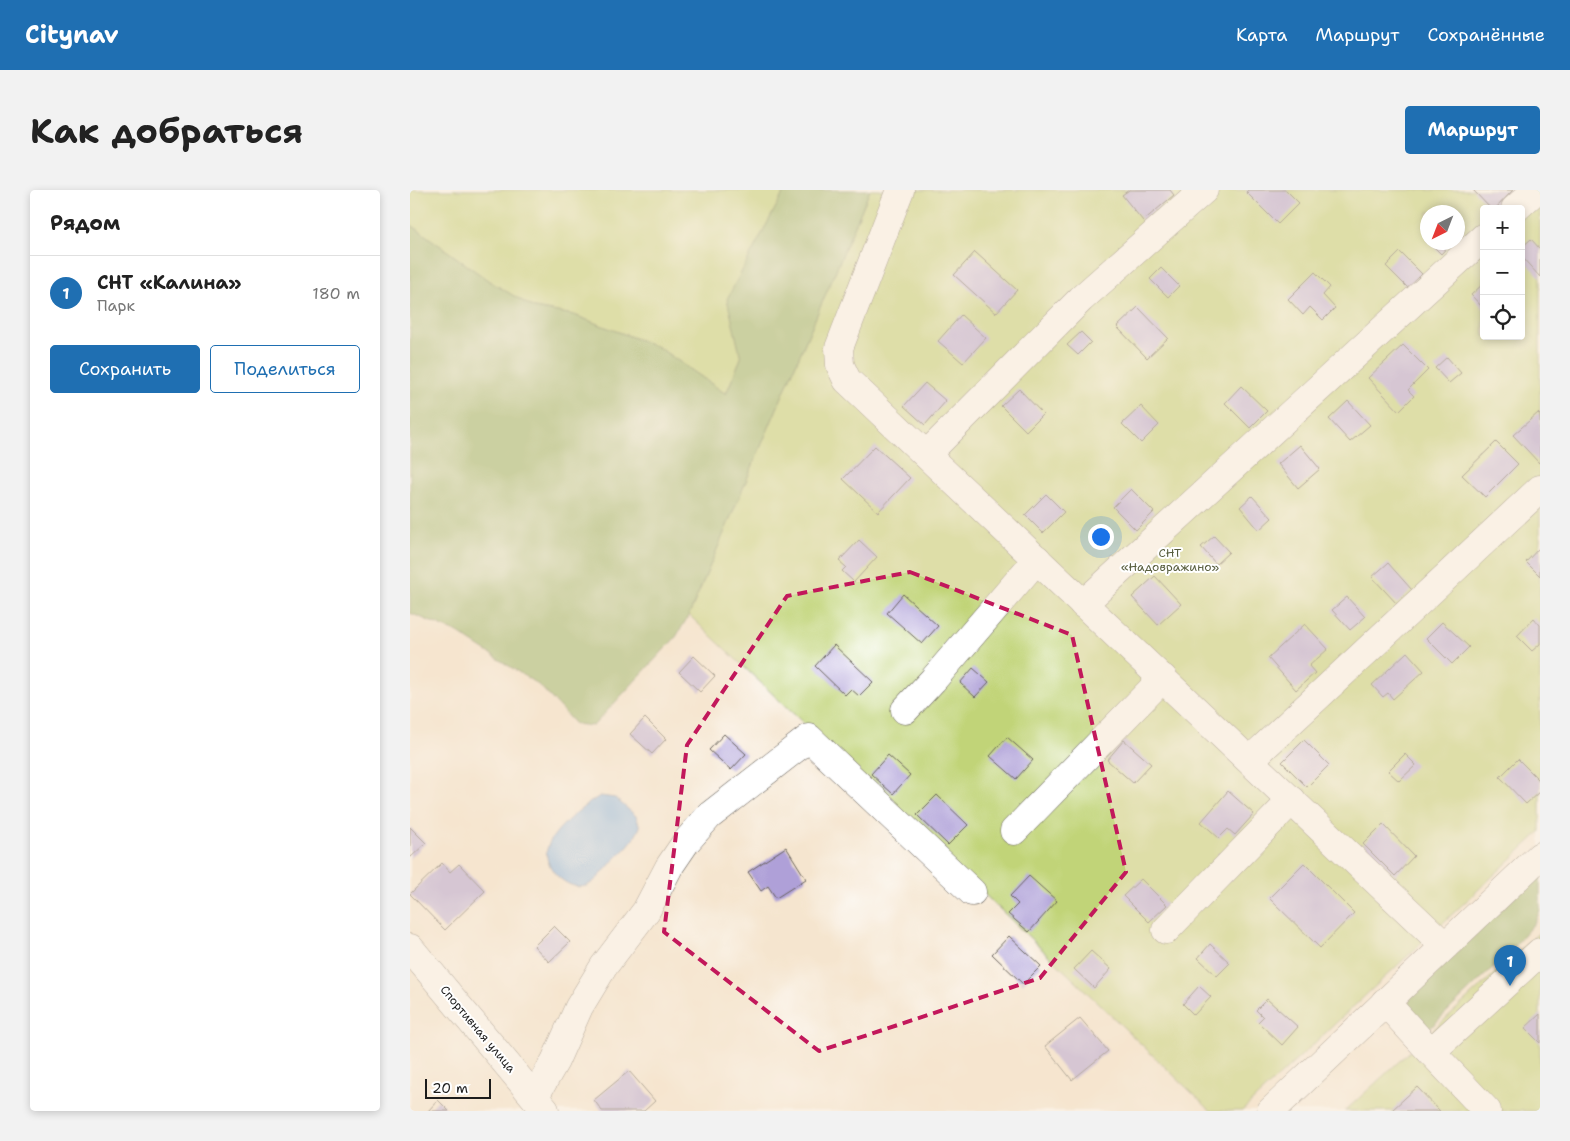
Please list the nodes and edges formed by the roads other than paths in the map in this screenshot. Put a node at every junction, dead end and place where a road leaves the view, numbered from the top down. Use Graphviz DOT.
graph roads {
  1 [pos="900,190"];
  2 [pos="1204,190"];
  3 [pos="1536,190"];
  4 [pos="1519,205"];
  5 [pos="1480,242"];
  6 [pos="927,454"];
  7 [pos="1540,489"];
  8 [pos="1037,559"];
  9 [pos="1084,604"];
  10 [pos="1163,678"];
  11 [pos="906,710"];
  12 [pos="1250,760"];
  13 [pos="1292,800"];
  14 [pos="1014,832"];
  15 [pos="1540,856"];
  16 [pos="972,892"];
  17 [pos="1166,930"];
  18 [pos="1445,946"];
  19 [pos="410,948"];
  20 [pos="1540,952"];
  21 [pos="1385,1002"];
  22 [pos="1431,1052"];
  23 [pos="540,1104"];
  24 [pos="1273,1110"];
  25 [pos="1487,1111"];
  1 -- 6 [label="street"];
  2 -- 6 [label="street"];
  3 -- 4 [label="street"];
  5 -- 9 [label="street"];
  6 -- 8 [label="street"];
  7 -- 12 [label="street"];
  8 -- 9 [label="street"];
  8 -- 11 [label="street"];
  9 -- 10 [label="street"];
  10 -- 12 [label="street"];
  10 -- 14 [label="street"];
  12 -- 13 [label="street"];
  13 -- 17 [label="street"];
  13 -- 18 [label="street"];
  15 -- 18 [label="street"];
  16 -- 23 [label="street"];
  18 -- 21 [label="street"];
  19 -- 23 [label="street, Спортивная улица"];
  20 -- 22 [label="street"];
  21 -- 22 [label="street"];
  21 -- 24 [label="street"];
  22 -- 25 [label="street"];
}
